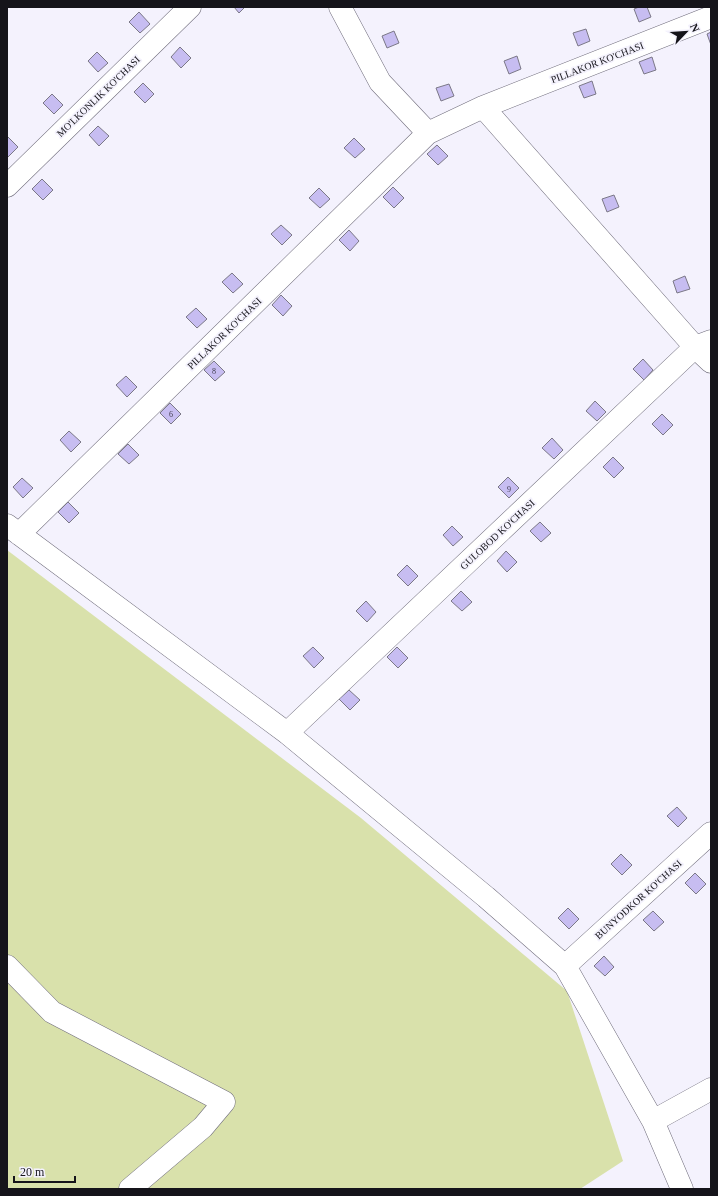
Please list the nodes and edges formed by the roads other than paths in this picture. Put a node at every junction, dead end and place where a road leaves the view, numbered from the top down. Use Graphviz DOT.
graph roads {
  1 [pos="190,7"];
  2 [pos="340,7"];
  3 [pos="711,17"];
  4 [pos="483,107"];
  5 [pos="428,133"];
  6 [pos="7,186"];
  7 [pos="703,344"];
  8 [pos="711,362"];
  9 [pos="13,529"];
  10 [pos="287,733"];
  11 [pos="711,833"];
  12 [pos="7,966"];
  13 [pos="565,966"];
  14 [pos="711,1089"];
  15 [pos="654,1121"];
  16 [pos="130,1189"];
  17 [pos="682,1189"];
  1 -- 6 [label="street, MO'LKONLIK KO'CHASI"];
  2 -- 5 [label="street"];
  3 -- 4 [label="street, PILLAKOR KO'CHASI"];
  4 -- 5 [label="street, PILLAKOR KO'CHASI"];
  4 -- 7 [label="street"];
  5 -- 9 [label="street, PILLAKOR KO'CHASI"];
  7 -- 8 [label="street"];
  7 -- 10 [label="street, GULOBOD KO'CHASI"];
  9 -- 10 [label="street"];
  10 -- 13 [label="street"];
  11 -- 13 [label="street, BUNYODKOR KO'CHASI"];
  12 -- 16 [label="street"];
  13 -- 15 [label="street"];
  14 -- 15 [label="street"];
  15 -- 17 [label="street"];
}
